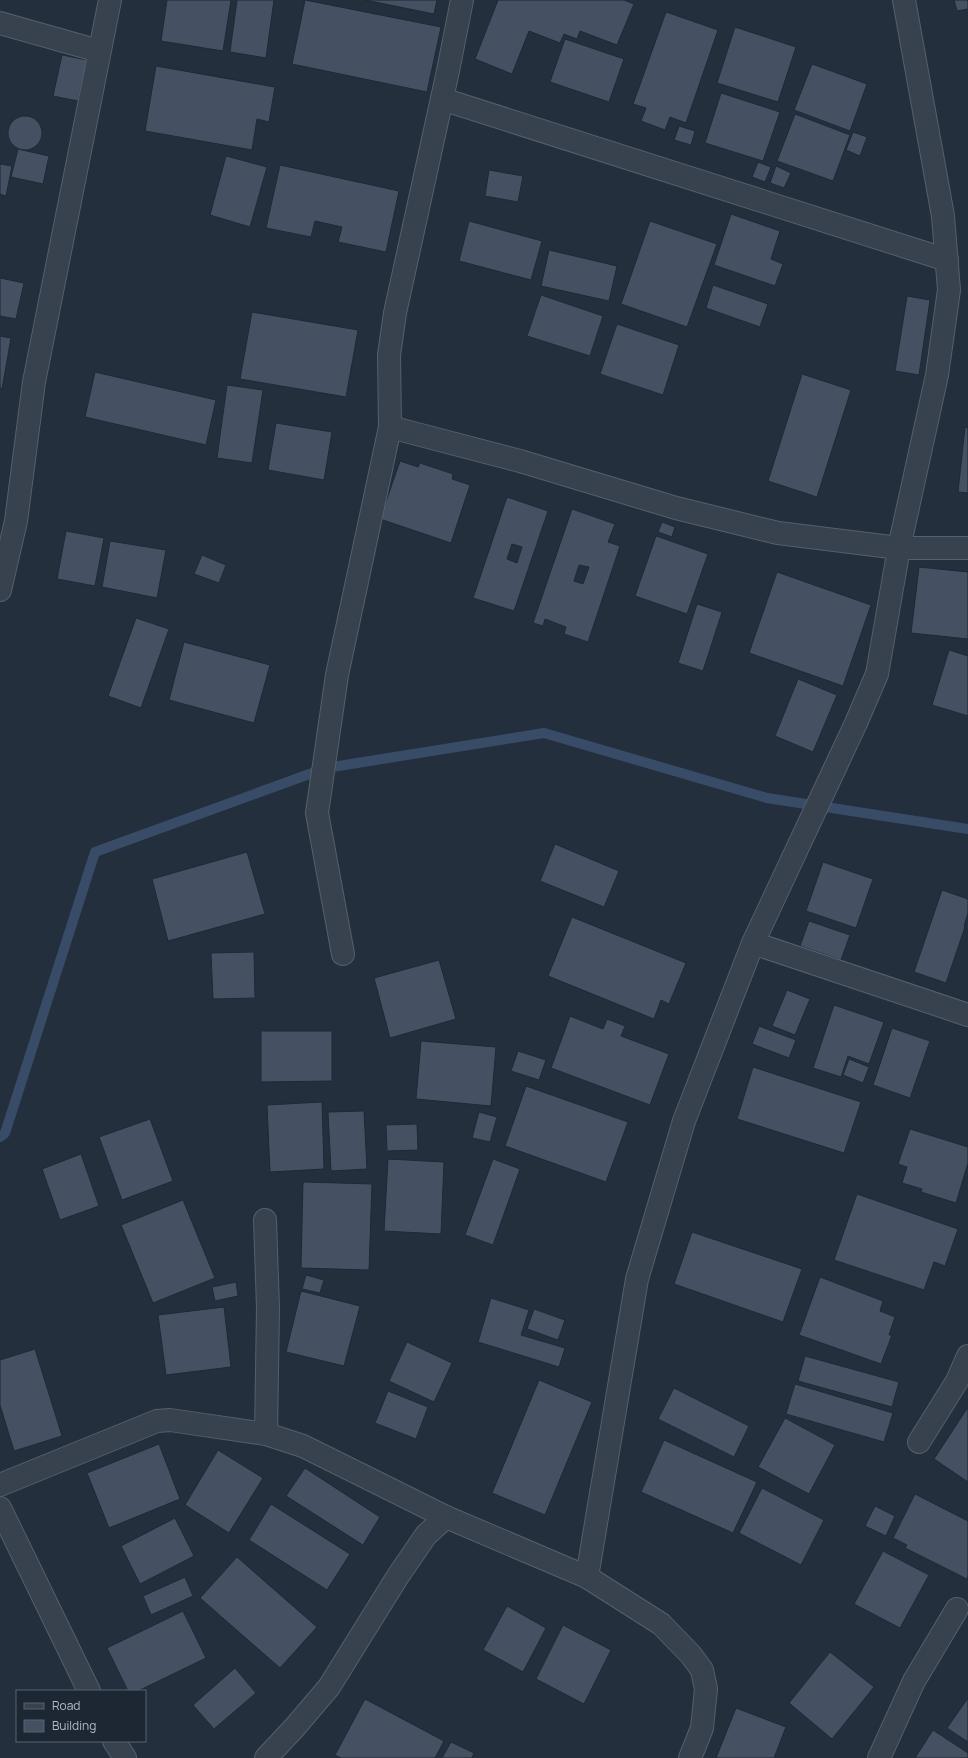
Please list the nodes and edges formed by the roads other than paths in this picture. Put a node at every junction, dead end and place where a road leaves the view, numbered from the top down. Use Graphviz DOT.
graph roads {
  1 [pos="110,0"];
  2 [pos="462,0"];
  3 [pos="904,0"];
  4 [pos="0,22"];
  5 [pos="99,51"];
  6 [pos="442,99"];
  7 [pos="947,260"];
  8 [pos="390,427"];
  9 [pos="899,548"];
  10 [pos="968,548"];
  11 [pos="0,590"];
  12 [pos="753,943"];
  13 [pos="342,954"];
  14 [pos="968,1015"];
  15 [pos="265,1220"];
  16 [pos="968,1356"];
  17 [pos="266,1434"];
  18 [pos="919,1442"];
  19 [pos="0,1485"];
  20 [pos="0,1508"];
  21 [pos="446,1517"];
  22 [pos="587,1577"];
  23 [pos="957,1609"];
  24 [pos="89,1690"];
  25 [pos="115,1742"];
  26 [pos="125,1758"];
  27 [pos="266,1758"];
  28 [pos="690,1758"];
  29 [pos="880,1758"];
  1 -- 5 [label="street"];
  2 -- 6 [label="street"];
  3 -- 7 [label="street"];
  4 -- 5 [label="street"];
  5 -- 11 [label="street"];
  6 -- 7 [label="street"];
  6 -- 8 [label="street"];
  7 -- 9 [label="street"];
  8 -- 9 [label="street"];
  8 -- 13 [label="street"];
  9 -- 10 [label="street"];
  9 -- 12 [label="street"];
  12 -- 14 [label="street"];
  12 -- 22 [label="street"];
  15 -- 17 [label="street"];
  16 -- 18 [label="street"];
  17 -- 19 [label="street"];
  17 -- 21 [label="street"];
  20 -- 24 [label="street"];
  21 -- 22 [label="street"];
  21 -- 27 [label="street"];
  22 -- 28 [label="street"];
  23 -- 29 [label="street"];
  25 -- 26 [label="street"];
}
